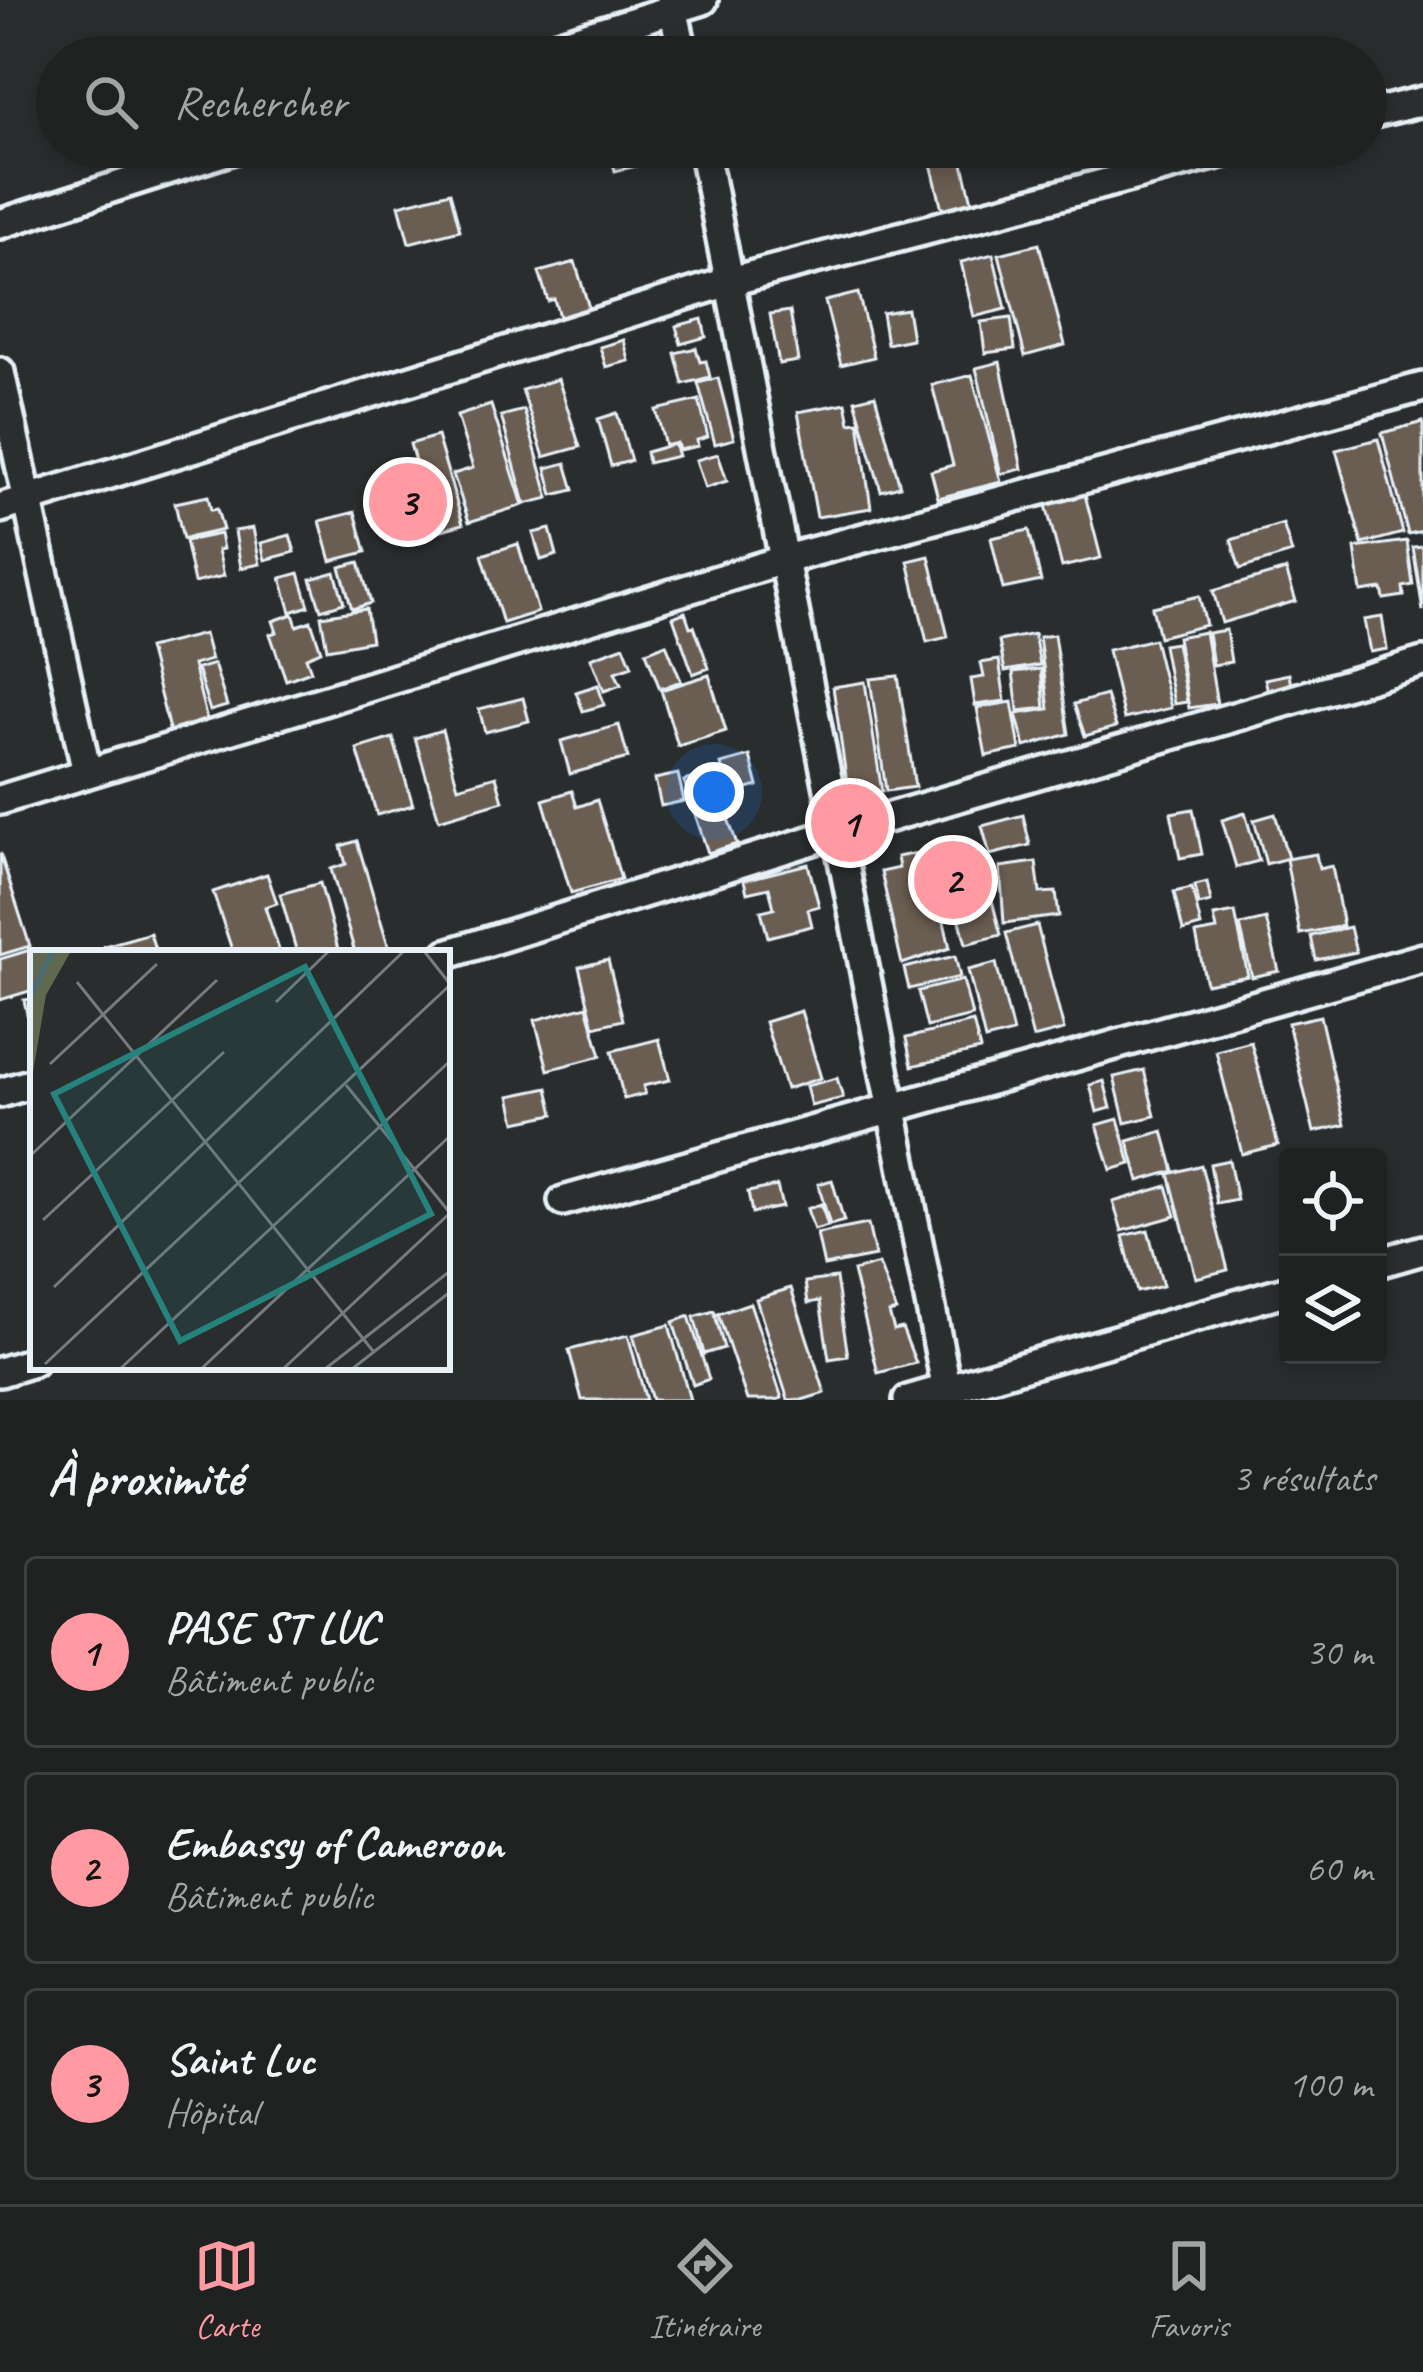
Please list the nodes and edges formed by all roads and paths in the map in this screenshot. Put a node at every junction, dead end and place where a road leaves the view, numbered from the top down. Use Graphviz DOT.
graph roads {
  1 [pos="703,0"];
  2 [pos="672,4"];
  3 [pos="580,36"];
  4 [pos="679,36"];
  5 [pos="1423,100"];
  6 [pos="1387,110"];
  7 [pos="174,168"];
  8 [pos="707,168"];
  9 [pos="1163,168"];
  10 [pos="0,224"];
  11 [pos="731,280"];
  12 [pos="0,372"];
  13 [pos="1423,386"];
  14 [pos="13,504"];
  15 [pos="786,559"];
  16 [pos="1423,662"];
  17 [pos="87,773"];
  18 [pos="0,800"];
  19 [pos="835,833"];
  20 [pos="450,953"];
  21 [pos="1423,958"];
  22 [pos="30,1084"];
  23 [pos="0,1093"];
  24 [pos="891,1108"];
  25 [pos="563,1201"];
  26 [pos="1423,1250"];
  27 [pos="1387,1261"];
  28 [pos="1279,1293"];
  29 [pos="30,1363"];
  30 [pos="0,1372"];
  31 [pos="948,1394"];
  32 [pos="908,1400"];
  1 -- 2 [label="street"];
  2 -- 3 [label="street"];
  2 -- 4 [label="street"];
  5 -- 6 [label="street"];
  7 -- 10 [label="street"];
  8 -- 11 [label="street"];
  9 -- 11 [label="street"];
  11 -- 14 [label="street"];
  11 -- 15 [label="street"];
  12 -- 14 [label="street"];
  13 -- 15 [label="street"];
  14 -- 17 [label="street"];
  15 -- 17 [label="street"];
  15 -- 19 [label="street"];
  16 -- 19 [label="street"];
  17 -- 18 [label="street"];
  19 -- 20 [label="street"];
  19 -- 24 [label="street"];
  21 -- 24 [label="street"];
  22 -- 23 [label="street"];
  24 -- 25 [label="street"];
  24 -- 31 [label="street"];
  26 -- 27 [label="street"];
  28 -- 31 [label="street"];
  29 -- 30 [label="street"];
  31 -- 32 [label="street"];
}
